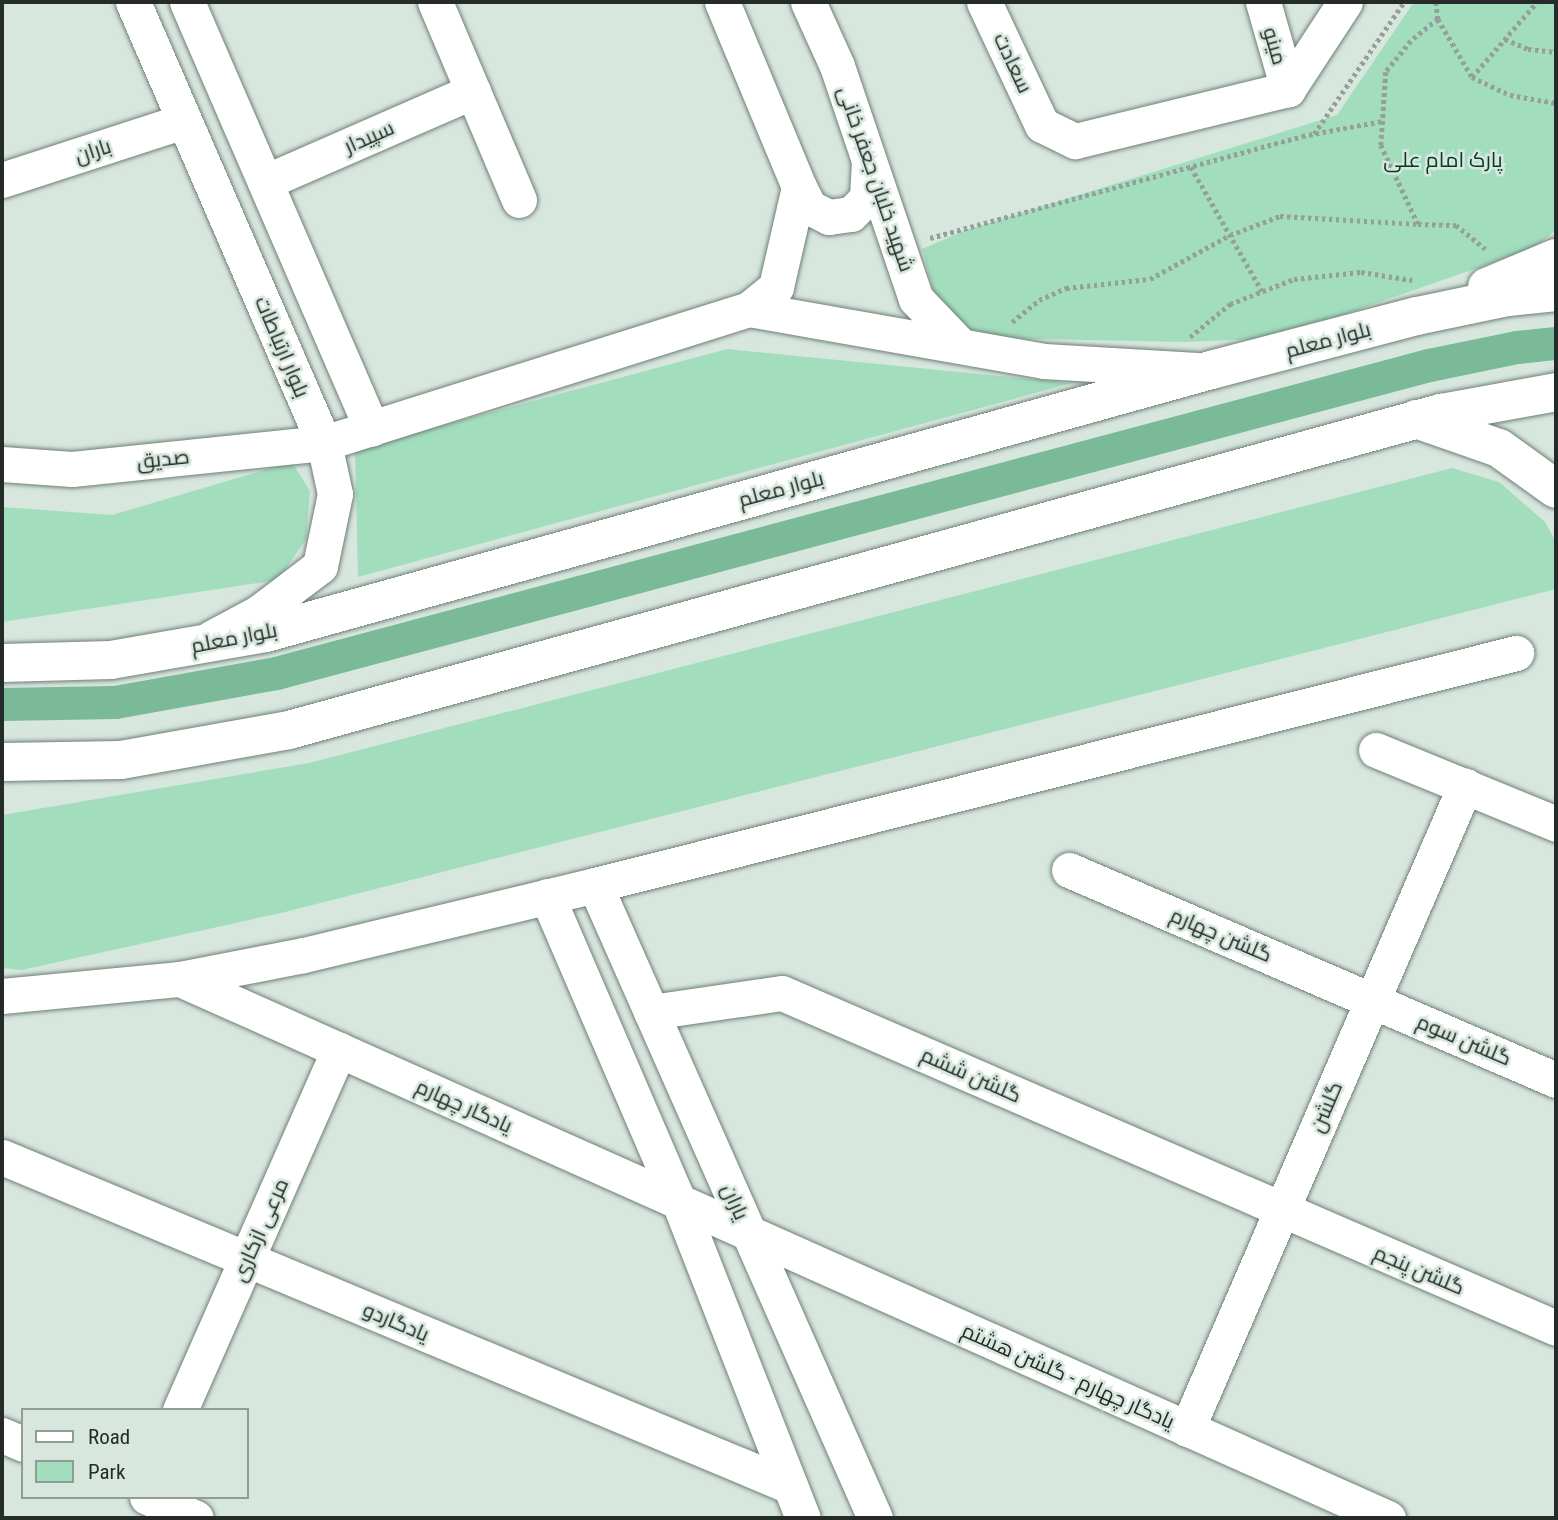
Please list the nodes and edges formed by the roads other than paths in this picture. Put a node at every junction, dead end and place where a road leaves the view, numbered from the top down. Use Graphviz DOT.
graph roads {
  1 [pos="133,2"];
  2 [pos="187,2"];
  3 [pos="435,2"];
  4 [pos="722,2"];
  5 [pos="808,2"];
  6 [pos="984,2"];
  7 [pos="1262,2"];
  8 [pos="1345,2"];
  9 [pos="1288,89"];
  10 [pos="473,91"];
  11 [pos="184,121"];
  12 [pos="870,159"];
  13 [pos="2,180"];
  14 [pos="265,182"];
  15 [pos="799,187"];
  16 [pos="519,200"];
  17 [pos="1556,258"];
  18 [pos="1556,292"];
  19 [pos="1421,299"];
  20 [pos="749,309"];
  21 [pos="960,345"];
  22 [pos="1202,356"];
  23 [pos="1556,392"];
  24 [pos="1416,419"];
  25 [pos="372,429"];
  26 [pos="324,443"];
  27 [pos="2,464"];
  28 [pos="1556,489"];
  29 [pos="198,645"];
  30 [pos="1516,653"];
  31 [pos="2,663"];
  32 [pos="1377,750"];
  33 [pos="2,762"];
  34 [pos="1465,786"];
  35 [pos="1556,824"];
  36 [pos="1069,870"];
  37 [pos="595,885"];
  38 [pos="547,896"];
  39 [pos="180,978"];
  40 [pos="2,996"];
  41 [pos="1372,1000"];
  42 [pos="651,1012"];
  43 [pos="340,1050"];
  44 [pos="1556,1080"];
  45 [pos="2,1157"];
  46 [pos="679,1202"];
  47 [pos="1281,1211"];
  48 [pos="749,1233"];
  49 [pos="247,1259"];
  50 [pos="1556,1328"];
  51 [pos="181,1408"];
  52 [pos="1187,1429"];
  53 [pos="2,1435"];
  54 [pos="21,1443"];
  55 [pos="790,1486"];
  56 [pos="143,1499"];
  57 [pos="149,1499"];
  58 [pos="132,1518"];
  59 [pos="196,1518"];
  60 [pos="803,1518"];
  61 [pos="875,1518"];
  62 [pos="1388,1518"];
  1 -- 11 [label="street, بلوار ارتباطات"];
  2 -- 14 [label="street"];
  3 -- 10 [label="street"];
  4 -- 15 [label="street"];
  5 -- 12 [label="street, شهید خلبان جعفر خانی"];
  6 -- 9 [label="street, سعادت"];
  7 -- 9 [label="street, مینو"];
  8 -- 9 [label="street"];
  10 -- 14 [label="street, سپیدار"];
  10 -- 16 [label="street"];
  11 -- 13 [label="street, باران"];
  11 -- 26 [label="street, بلوار ارتباطات"];
  12 -- 15 [label="street"];
  12 -- 21 [label="street, شهید خلبان جعفر خانی"];
  14 -- 25 [label="street"];
  15 -- 20 [label="street"];
  17 -- 19 [label="main road"];
  18 -- 19 [label="main road, بلوار معلم"];
  19 -- 22 [label="main road, بلوار معلم"];
  20 -- 21 [label="street"];
  20 -- 25 [label="street, صدیق"];
  21 -- 22 [label="street"];
  22 -- 29 [label="main road, بلوار معلم"];
  23 -- 24 [label="main road"];
  24 -- 28 [label="main road"];
  24 -- 33 [label="main road"];
  25 -- 26 [label="street, صدیق"];
  26 -- 27 [label="street, صدیق"];
  26 -- 29 [label="street, بلوار ارتباطات"];
  29 -- 31 [label="main road, بلوار معلم"];
  30 -- 37 [label="street"];
  32 -- 34 [label="street"];
  34 -- 35 [label="street"];
  34 -- 41 [label="street, گلشن"];
  36 -- 41 [label="street, گلشن چهارم"];
  37 -- 38 [label="street"];
  37 -- 42 [label="street, یاران"];
  38 -- 39 [label="street"];
  38 -- 46 [label="street"];
  39 -- 40 [label="street"];
  39 -- 43 [label="street, یادگار چهارم"];
  41 -- 44 [label="street, گلشن سوم"];
  41 -- 47 [label="street, گلشن"];
  42 -- 47 [label="street, گلشن ششم"];
  42 -- 48 [label="street, یاران"];
  43 -- 46 [label="street, یادگار چهارم"];
  43 -- 49 [label="street, مرعی ازکاری"];
  45 -- 49 [label="street, یادگار‌دو"];
  46 -- 48 [label="street, یادگار چهارم"];
  46 -- 55 [label="street"];
  47 -- 50 [label="street, گلشن پنجم"];
  47 -- 52 [label="street, گلشن"];
  48 -- 52 [label="street, یادگار چهارم - گلشن هشتم"];
  48 -- 61 [label="street, یاران"];
  49 -- 51 [label="street, مرعی ازکاری"];
  49 -- 55 [label="street, یادگار‌دو"];
  52 -- 62 [label="street, یادگار چهارم - گلشن هشتم"];
  53 -- 54 [label="street"];
  55 -- 60 [label="street"];
  56 -- 58 [label="street"];
  57 -- 59 [label="street"];
}
